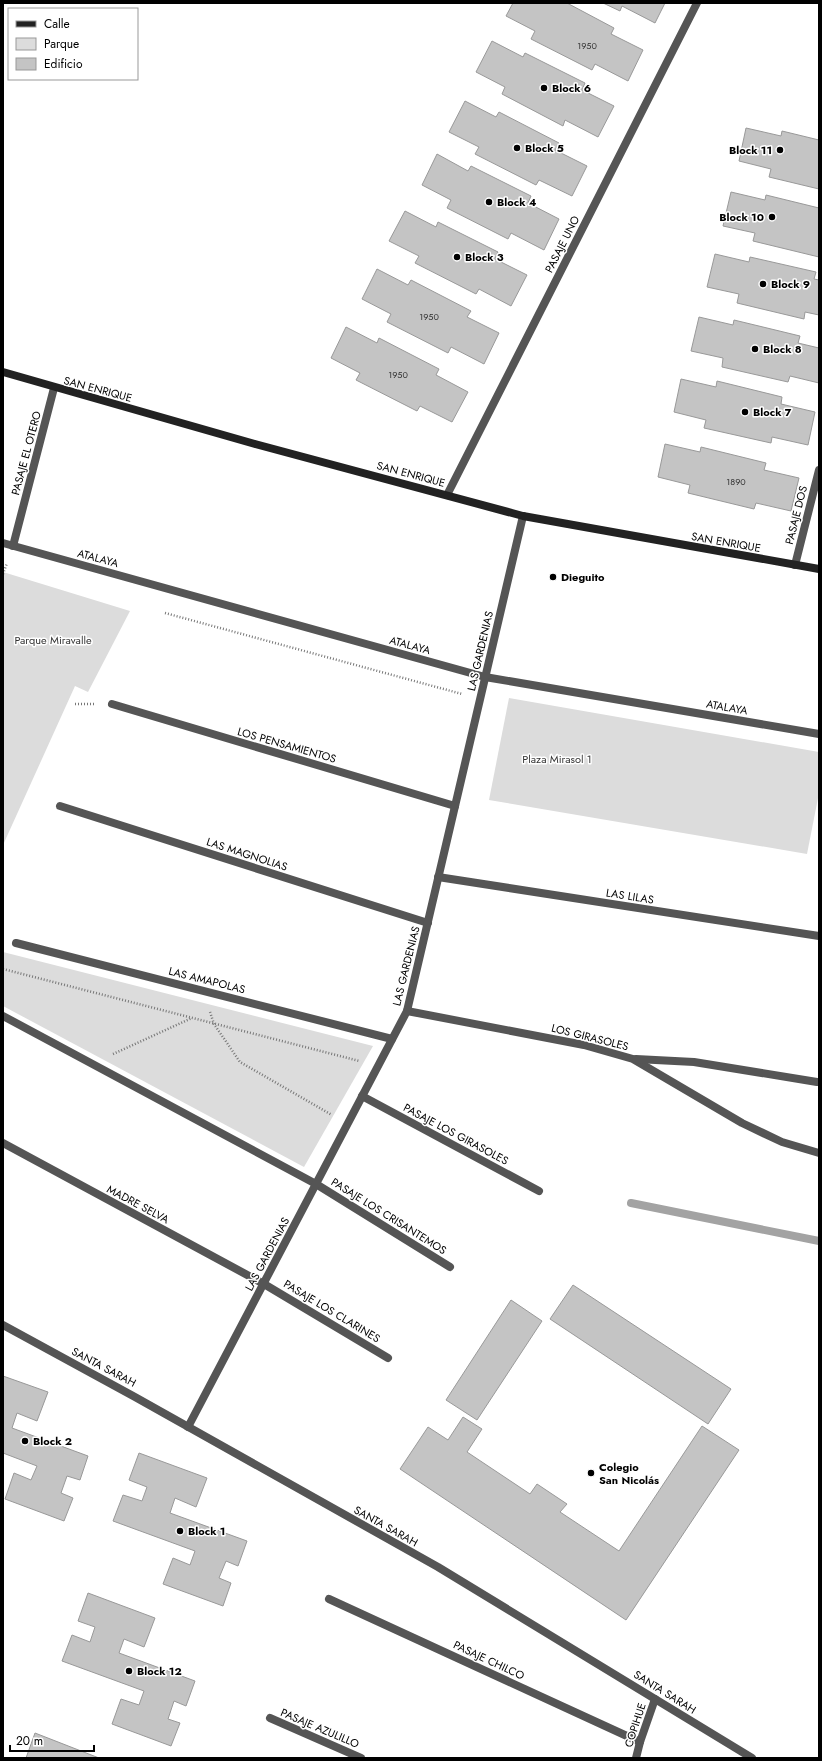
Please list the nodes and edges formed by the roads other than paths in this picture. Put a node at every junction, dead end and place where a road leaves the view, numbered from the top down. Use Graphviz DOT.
graph roads {
  1 [pos="697,3"];
  2 [pos="3,372"];
  3 [pos="54,388"];
  4 [pos="819,470"];
  5 [pos="447,495"];
  6 [pos="523,516"];
  7 [pos="3,543"];
  8 [pos="13,546"];
  9 [pos="795,565"];
  10 [pos="819,569"];
  11 [pos="485,677"];
  12 [pos="112,704"];
  13 [pos="819,734"];
  14 [pos="60,806"];
  15 [pos="455,806"];
  16 [pos="438,877"];
  17 [pos="428,923"];
  18 [pos="819,936"];
  19 [pos="16,943"];
  20 [pos="407,1010"];
  21 [pos="3,1016"];
  22 [pos="392,1039"];
  23 [pos="633,1059"];
  24 [pos="818,1082"];
  25 [pos="362,1096"];
  26 [pos="3,1143"];
  27 [pos="819,1153"];
  28 [pos="316,1184"];
  29 [pos="539,1190"];
  30 [pos="450,1266"];
  31 [pos="264,1284"];
  32 [pos="3,1325"];
  33 [pos="388,1358"];
  34 [pos="188,1427"];
  35 [pos="329,1599"];
  36 [pos="655,1699"];
  37 [pos="270,1718"];
  38 [pos="640,1742"];
  39 [pos="361,1758"];
  40 [pos="636,1758"];
  41 [pos="752,1758"];
  1 -- 5 [label="street, PASAJE UNO"];
  2 -- 3 [label="street, SAN ENRIQUE"];
  3 -- 5 [label="street, SAN ENRIQUE"];
  3 -- 8 [label="street, PASAJE EL OTERO"];
  4 -- 9 [label="street, PASAJE DOS"];
  5 -- 6 [label="street, SAN ENRIQUE"];
  6 -- 9 [label="street, SAN ENRIQUE"];
  6 -- 11 [label="street, LAS GARDENIAS"];
  7 -- 8 [label="street, ATALAYA"];
  8 -- 11 [label="street, ATALAYA"];
  9 -- 10 [label="street, SAN ENRIQUE"];
  11 -- 13 [label="street, ATALAYA"];
  11 -- 15 [label="street, LAS GARDENIAS"];
  12 -- 15 [label="street, LOS PENSAMIENTOS"];
  14 -- 17 [label="street, LAS MAGNOLIAS"];
  15 -- 16 [label="street, LAS GARDENIAS"];
  16 -- 17 [label="street, LAS GARDENIAS"];
  16 -- 18 [label="street, LAS LILAS"];
  17 -- 20 [label="street, LAS GARDENIAS"];
  19 -- 22 [label="street, LAS AMAPOLAS"];
  20 -- 22 [label="street, LAS GARDENIAS"];
  20 -- 23 [label="street, LOS GIRASOLES"];
  21 -- 28 [label="street"];
  22 -- 25 [label="street, LAS GARDENIAS"];
  23 -- 24 [label="street"];
  23 -- 27 [label="street, LOS GIRASOLES"];
  25 -- 28 [label="street, LAS GARDENIAS"];
  25 -- 29 [label="street, PASAJE LOS GIRASOLES"];
  26 -- 31 [label="street, MADRE SELVA"];
  28 -- 30 [label="street, PASAJE LOS CRISANTEMOS"];
  28 -- 31 [label="street, LAS GARDENIAS"];
  31 -- 33 [label="street, PASAJE LOS CLARINES"];
  31 -- 34 [label="street, LAS GARDENIAS"];
  32 -- 34 [label="street, SANTA SARAH"];
  34 -- 36 [label="street, SANTA SARAH"];
  35 -- 38 [label="street, PASAJE CHILCO"];
  36 -- 38 [label="street, COPIHUE"];
  36 -- 41 [label="street, SANTA SARAH"];
  37 -- 39 [label="street, PASAJE AZULILLO"];
  38 -- 40 [label="street, COPIHUE"];
}
